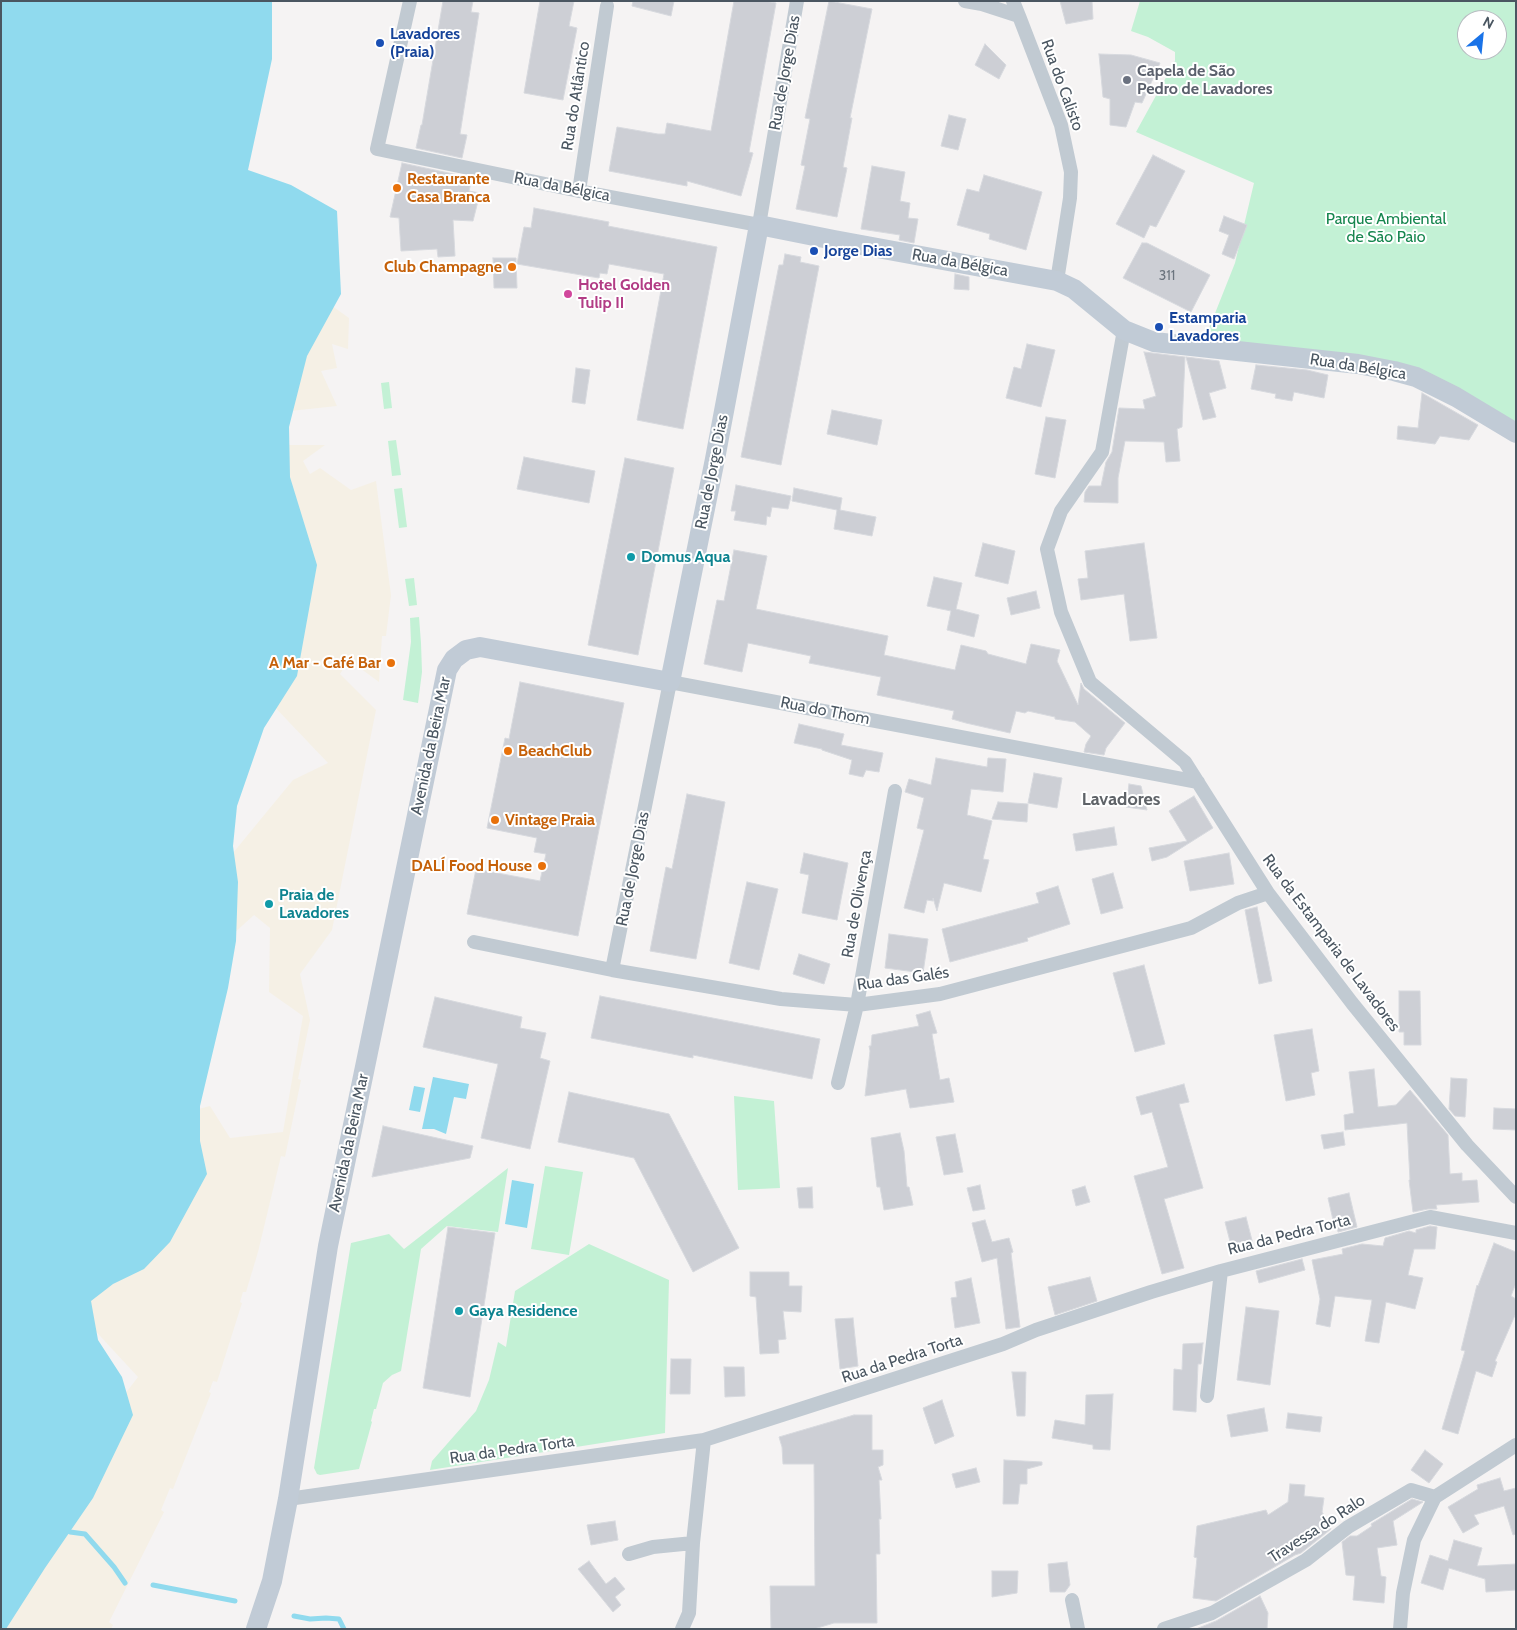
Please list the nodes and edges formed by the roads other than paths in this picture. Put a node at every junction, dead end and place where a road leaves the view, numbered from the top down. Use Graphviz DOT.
graph roads {
  1 [pos="410,1"];
  2 [pos="797,1"];
  3 [pos="965,1"];
  4 [pos="1013,1"];
  5 [pos="608,6"];
  6 [pos="1019,16"];
  7 [pos="579,191"];
  8 [pos="759,225"];
  9 [pos="1056,281"];
  10 [pos="1124,330"];
  11 [pos="1516,433"];
  12 [pos="454,659"];
  13 [pos="670,682"];
  14 [pos="1198,782"];
  15 [pos="895,791"];
  16 [pos="1268,892"];
  17 [pos="474,942"];
  18 [pos="612,970"];
  19 [pos="857,1005"];
  20 [pos="838,1082"];
  21 [pos="1516,1198"];
  22 [pos="1516,1233"];
  23 [pos="1221,1271"];
  24 [pos="1207,1396"];
  25 [pos="704,1440"];
  26 [pos="1516,1445"];
  27 [pos="1435,1497"];
  28 [pos="288,1499"];
  29 [pos="693,1543"];
  30 [pos="628,1554"];
  31 [pos="1072,1600"];
  32 [pos="256,1629"];
  33 [pos="682,1629"];
  34 [pos="1078,1629"];
  35 [pos="1164,1629"];
  36 [pos="1400,1629"];
  1 -- 7 [label="street, Rua da Bélgica"];
  2 -- 8 [label="street, Rua de Jorge Dias"];
  3 -- 6 [label="street"];
  4 -- 6 [label="street, Rua do Calisto"];
  5 -- 7 [label="street, Rua do Atlântico"];
  6 -- 9 [label="street, Rua do Calisto"];
  7 -- 8 [label="street, Rua da Bélgica"];
  8 -- 9 [label="main road, Rua da Bélgica"];
  8 -- 13 [label="main road, Rua de Jorge Dias"];
  9 -- 10 [label="main road, Rua da Bélgica"];
  10 -- 11 [label="main road, Rua da Bélgica"];
  10 -- 14 [label="street, Rua da Estamparia de Lavadores"];
  12 -- 13 [label="main road, Rua do Thom"];
  12 -- 28 [label="main road, Avenida da Beira Mar"];
  13 -- 14 [label="street, Rua do Thom"];
  13 -- 18 [label="street, Rua de Jorge Dias"];
  14 -- 16 [label="street, Rua da Estamparia de Lavadores"];
  15 -- 19 [label="street, Rua de Olivença"];
  16 -- 19 [label="street, Rua das Galés"];
  16 -- 21 [label="street, Rua da Estamparia de Lavadores"];
  17 -- 18 [label="street, Rua das Galés"];
  18 -- 19 [label="street, Rua das Galés"];
  19 -- 20 [label="street, Rua de Olivença"];
  22 -- 23 [label="street, Rua da Pedra Torta"];
  23 -- 24 [label="street"];
  23 -- 25 [label="street, Rua da Pedra Torta"];
  25 -- 28 [label="street, Rua da Pedra Torta"];
  25 -- 29 [label="street"];
  26 -- 27 [label="street"];
  27 -- 35 [label="street, Travessa do Ralo"];
  27 -- 36 [label="street"];
  28 -- 32 [label="main road, Avenida da Beira Mar"];
  29 -- 30 [label="street"];
  29 -- 33 [label="street"];
  31 -- 34 [label="street"];
}
